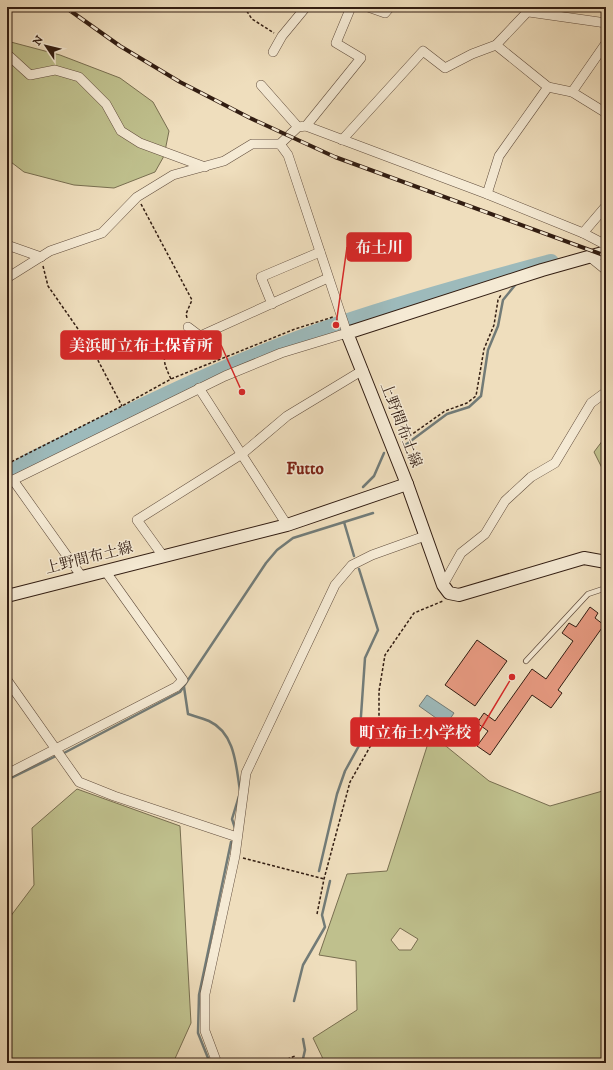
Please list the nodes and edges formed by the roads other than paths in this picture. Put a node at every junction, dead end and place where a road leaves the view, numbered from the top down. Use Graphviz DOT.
graph roads {
  1 [pos="306,7"];
  2 [pos="351,7"];
  3 [pos="368,7"];
  4 [pos="390,7"];
  5 [pos="528,9"];
  6 [pos="606,23"];
  7 [pos="606,43"];
  8 [pos="496,45"];
  9 [pos="273,52"];
  10 [pos="7,54"];
  11 [pos="261,85"];
  12 [pos="548,87"];
  13 [pos="572,92"];
  14 [pos="606,113"];
  15 [pos="302,126"];
  16 [pos="342,140"];
  17 [pos="280,144"];
  18 [pos="205,167"];
  19 [pos="486,194"];
  20 [pos="606,206"];
  21 [pos="583,233"];
  22 [pos="7,245"];
  23 [pos="604,246"];
  24 [pos="320,252"];
  25 [pos="41,257"];
  26 [pos="590,257"];
  27 [pos="606,270"];
  28 [pos="7,278"];
  29 [pos="328,278"];
  30 [pos="272,304"];
  31 [pos="188,327"];
  32 [pos="346,330"];
  33 [pos="363,370"];
  34 [pos="199,388"];
  35 [pos="606,392"];
  36 [pos="242,454"];
  37 [pos="10,481"];
  38 [pos="407,484"];
  39 [pos="287,525"];
  40 [pos="425,536"];
  41 [pos="163,556"];
  42 [pos="606,562"];
  43 [pos="106,572"];
  44 [pos="82,577"];
  45 [pos="446,588"];
  46 [pos="606,588"];
  47 [pos="7,596"];
  48 [pos="526,661"];
  49 [pos="7,680"];
  50 [pos="56,747"];
  51 [pos="7,774"];
  52 [pos="237,837"];
  53 [pos="217,1063"];
  1 -- 9 [label="street"];
  2 -- 15 [label="street"];
  3 -- 4 [label="street"];
  5 -- 6 [label="street"];
  5 -- 8 [label="street"];
  7 -- 13 [label="street"];
  8 -- 12 [label="street"];
  8 -- 16 [label="street"];
  10 -- 18 [label="street"];
  11 -- 15 [label="street"];
  12 -- 13 [label="street"];
  12 -- 19 [label="street"];
  13 -- 14 [label="street"];
  15 -- 16 [label="street"];
  15 -- 17 [label="street"];
  16 -- 19 [label="street"];
  17 -- 18 [label="street"];
  17 -- 24 [label="street"];
  18 -- 25 [label="street"];
  19 -- 21 [label="street"];
  20 -- 21 [label="street"];
  21 -- 23 [label="street"];
  22 -- 25 [label="street"];
  23 -- 26 [label="main road"];
  24 -- 29 [label="street"];
  24 -- 30 [label="street"];
  25 -- 28 [label="street"];
  26 -- 27 [label="street"];
  26 -- 32 [label="main road"];
  29 -- 30 [label="street"];
  29 -- 32 [label="street"];
  30 -- 31 [label="street"];
  32 -- 33 [label="main road, 上野間布土線"];
  32 -- 34 [label="street"];
  33 -- 36 [label="street"];
  33 -- 38 [label="main road, 上野間布土線"];
  34 -- 36 [label="street"];
  34 -- 37 [label="street"];
  35 -- 45 [label="street"];
  36 -- 39 [label="street"];
  36 -- 41 [label="street"];
  37 -- 44 [label="street"];
  38 -- 39 [label="main road, 上野間布土線"];
  38 -- 40 [label="main road"];
  39 -- 41 [label="main road, 上野間布土線"];
  40 -- 45 [label="main road"];
  40 -- 52 [label="street"];
  41 -- 43 [label="main road, 上野間布土線"];
  42 -- 45 [label="main road"];
  43 -- 44 [label="main road, 上野間布土線"];
  43 -- 50 [label="street"];
  44 -- 47 [label="main road, 上野間布土線"];
  46 -- 48 [label="lane"];
  49 -- 50 [label="street"];
  50 -- 51 [label="street"];
  50 -- 52 [label="street"];
  52 -- 53 [label="street"];
}
